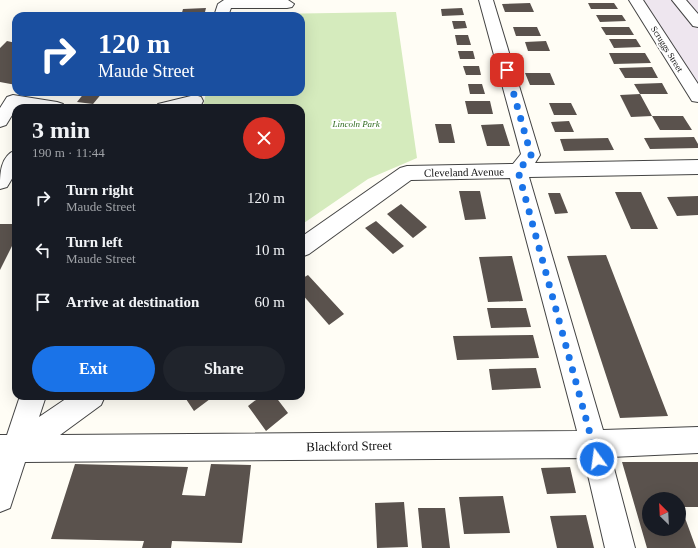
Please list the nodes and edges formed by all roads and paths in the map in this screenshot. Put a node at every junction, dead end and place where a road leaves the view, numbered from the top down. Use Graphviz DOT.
graph roads {
  1 [pos="486,0"];
  2 [pos="636,0"];
  3 [pos="679,0"];
  4 [pos="287,4"];
  5 [pos="224,7"];
  6 [pos="698,23"];
  7 [pos="698,97"];
  8 [pos="195,100"];
  9 [pos="32,104"];
  10 [pos="180,104"];
  11 [pos="0,121"];
  12 [pos="12,163"];
  13 [pos="698,166"];
  14 [pos="518,171"];
  15 [pos="0,182"];
  16 [pos="305,245"];
  17 [pos="31,400"];
  18 [pos="86,400"];
  19 [pos="698,440"];
  20 [pos="594,444"];
  21 [pos="8,449"];
  22 [pos="0,498"];
  23 [pos="620,548"];
  1 -- 14 [label="street"];
  2 -- 7 [label="street, Scruggs Street"];
  3 -- 6 [label="street"];
  4 -- 5 [label="street"];
  8 -- 10 [label="street"];
  9 -- 11 [label="street"];
  12 -- 15 [label="street"];
  13 -- 14 [label="street, Cleveland Avenue"];
  14 -- 16 [label="street, Cleveland Avenue"];
  14 -- 20 [label="street"];
  17 -- 21 [label="street"];
  18 -- 21 [label="street"];
  19 -- 20 [label="street, Blackford Street"];
  20 -- 21 [label="street, Blackford Street"];
  20 -- 23 [label="street"];
  21 -- 22 [label="street"];
}
